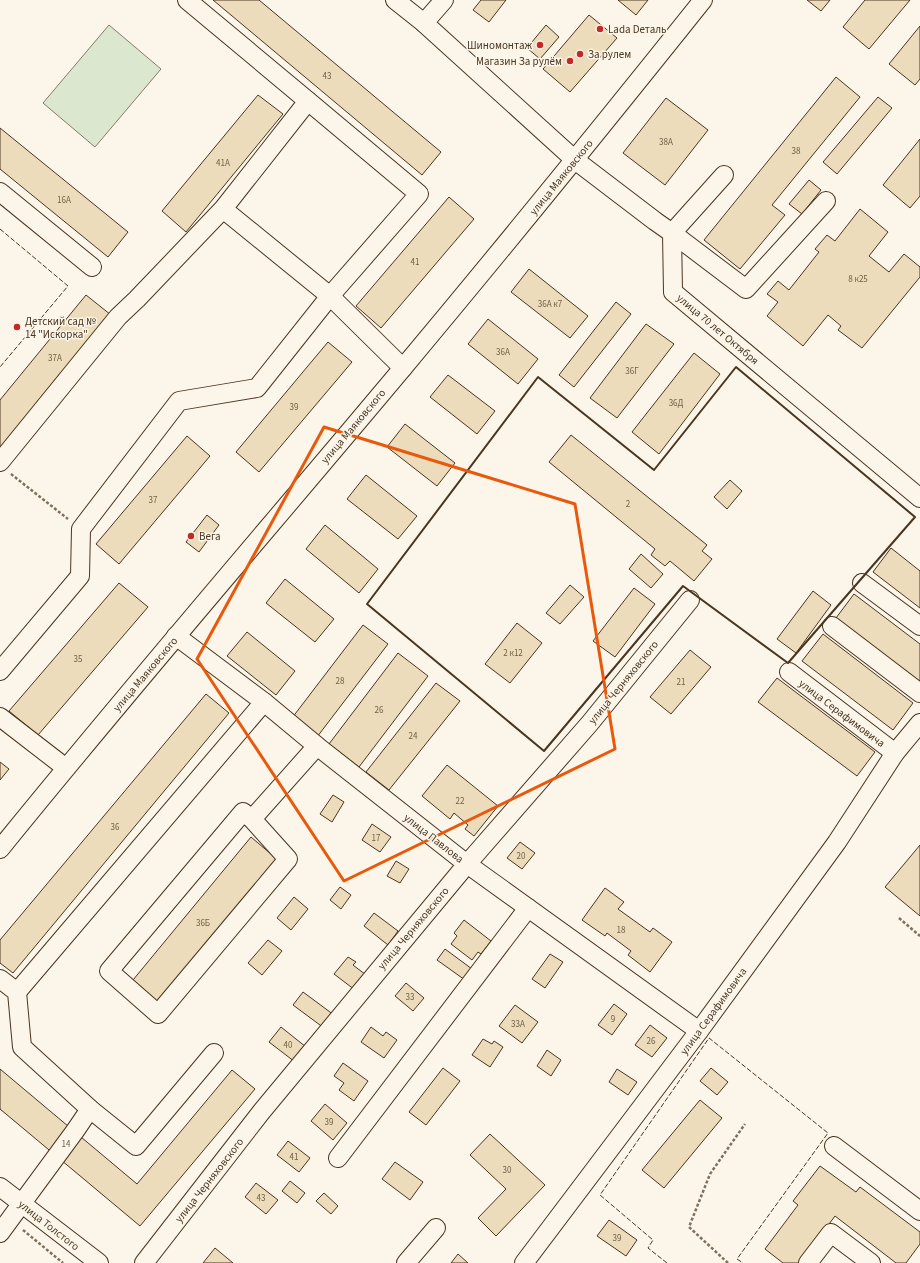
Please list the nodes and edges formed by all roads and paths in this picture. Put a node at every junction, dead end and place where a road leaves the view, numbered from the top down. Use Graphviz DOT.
graph roads {
  1 [pos="188,0"];
  2 [pos="395,0"];
  3 [pos="444,0"];
  4 [pos="703,0"];
  5 [pos="424,24"];
  6 [pos="308,101"];
  7 [pos="575,160"];
  8 [pos="724,175"];
  9 [pos="0,192"];
  10 [pos="826,201"];
  11 [pos="223,209"];
  12 [pos="672,233"];
  13 [pos="92,267"];
  14 [pos="330,296"];
  15 [pos="403,368"];
  16 [pos="3,466"];
  17 [pos="920,498"];
  18 [pos="81,529"];
  19 [pos="862,583"];
  20 [pos="690,600"];
  21 [pos="832,626"];
  22 [pos="920,626"];
  23 [pos="176,636"];
  24 [pos="0,671"];
  25 [pos="789,672"];
  26 [pos="920,692"];
  27 [pos="264,702"];
  28 [pos="0,717"];
  29 [pos="920,723"];
  30 [pos="317,746"];
  31 [pos="895,753"];
  32 [pos="66,768"];
  33 [pos="252,819"];
  34 [pos="0,849"];
  35 [pos="467,864"];
  36 [pos="528,908"];
  37 [pos="899,918"];
  38 [pos="920,936"];
  39 [pos="0,979"];
  40 [pos="17,992"];
  41 [pos="699,1031"];
  42 [pos="214,1053"];
  43 [pos="90,1109"];
  44 [pos="745,1124"];
  45 [pos="834,1146"];
  46 [pos="338,1158"];
  47 [pos="0,1187"];
  48 [pos="21,1203"];
  49 [pos="920,1210"];
  50 [pos="5,1226"];
  51 [pos="436,1228"];
  52 [pos="63,1263"];
  53 [pos="99,1263"];
  54 [pos="144,1263"];
  55 [pos="406,1263"];
  56 [pos="524,1263"];
  57 [pos="728,1263"];
  58 [pos="808,1263"];
  59 [pos="871,1263"];
  1 -- 6 [label="street"];
  2 -- 5 [label="street"];
  3 -- 5 [label="street"];
  4 -- 7 [label="street, улица Маяковского"];
  5 -- 7 [label="street"];
  6 -- 11 [label="street"];
  6 -- 14 [label="street"];
  7 -- 12 [label="street"];
  7 -- 15 [label="street, улица Маяковского"];
  8 -- 12 [label="street"];
  9 -- 13 [label="street"];
  10 -- 12 [label="street"];
  11 -- 14 [label="street"];
  11 -- 16 [label="street"];
  12 -- 17 [label="street, улица 70 лет Октября"];
  14 -- 15 [label="street"];
  14 -- 18 [label="street"];
  15 -- 23 [label="street, улица Маяковского"];
  16 -- 18 [label="path"];
  18 -- 24 [label="street"];
  19 -- 22 [label="street"];
  20 -- 35 [label="street, улица Черняховского"];
  21 -- 26 [label="street"];
  23 -- 27 [label="street, улица Павлова"];
  23 -- 32 [label="street, улица Маяковского"];
  25 -- 31 [label="street, улица Серафимовича"];
  27 -- 30 [label="street, улица Павлова"];
  27 -- 40 [label="street"];
  28 -- 32 [label="street"];
  29 -- 31 [label="street, улица Серафимовича"];
  30 -- 33 [label="street"];
  30 -- 35 [label="street, улица Павлова"];
  31 -- 41 [label="street, улица Серафимовича"];
  32 -- 34 [label="street, улица Маяковского"];
  33 -- 33 [label="street"];
  35 -- 36 [label="street, улица Павлова"];
  35 -- 54 [label="street, улица Черняховского"];
  36 -- 41 [label="street, улица Павлова"];
  36 -- 46 [label="street"];
  37 -- 38 [label="path"];
  39 -- 40 [label="street"];
  40 -- 43 [label="street"];
  41 -- 56 [label="street, улица Серафимовича"];
  42 -- 43 [label="street"];
  43 -- 48 [label="street"];
  44 -- 57 [label="path"];
  45 -- 49 [label="street"];
  47 -- 48 [label="street, улица Толстого"];
  48 -- 50 [label="street"];
  48 -- 53 [label="street, улица Толстого"];
  50 -- 52 [label="path"];
  51 -- 55 [label="street"];
  58 -- 59 [label="street"];
}
